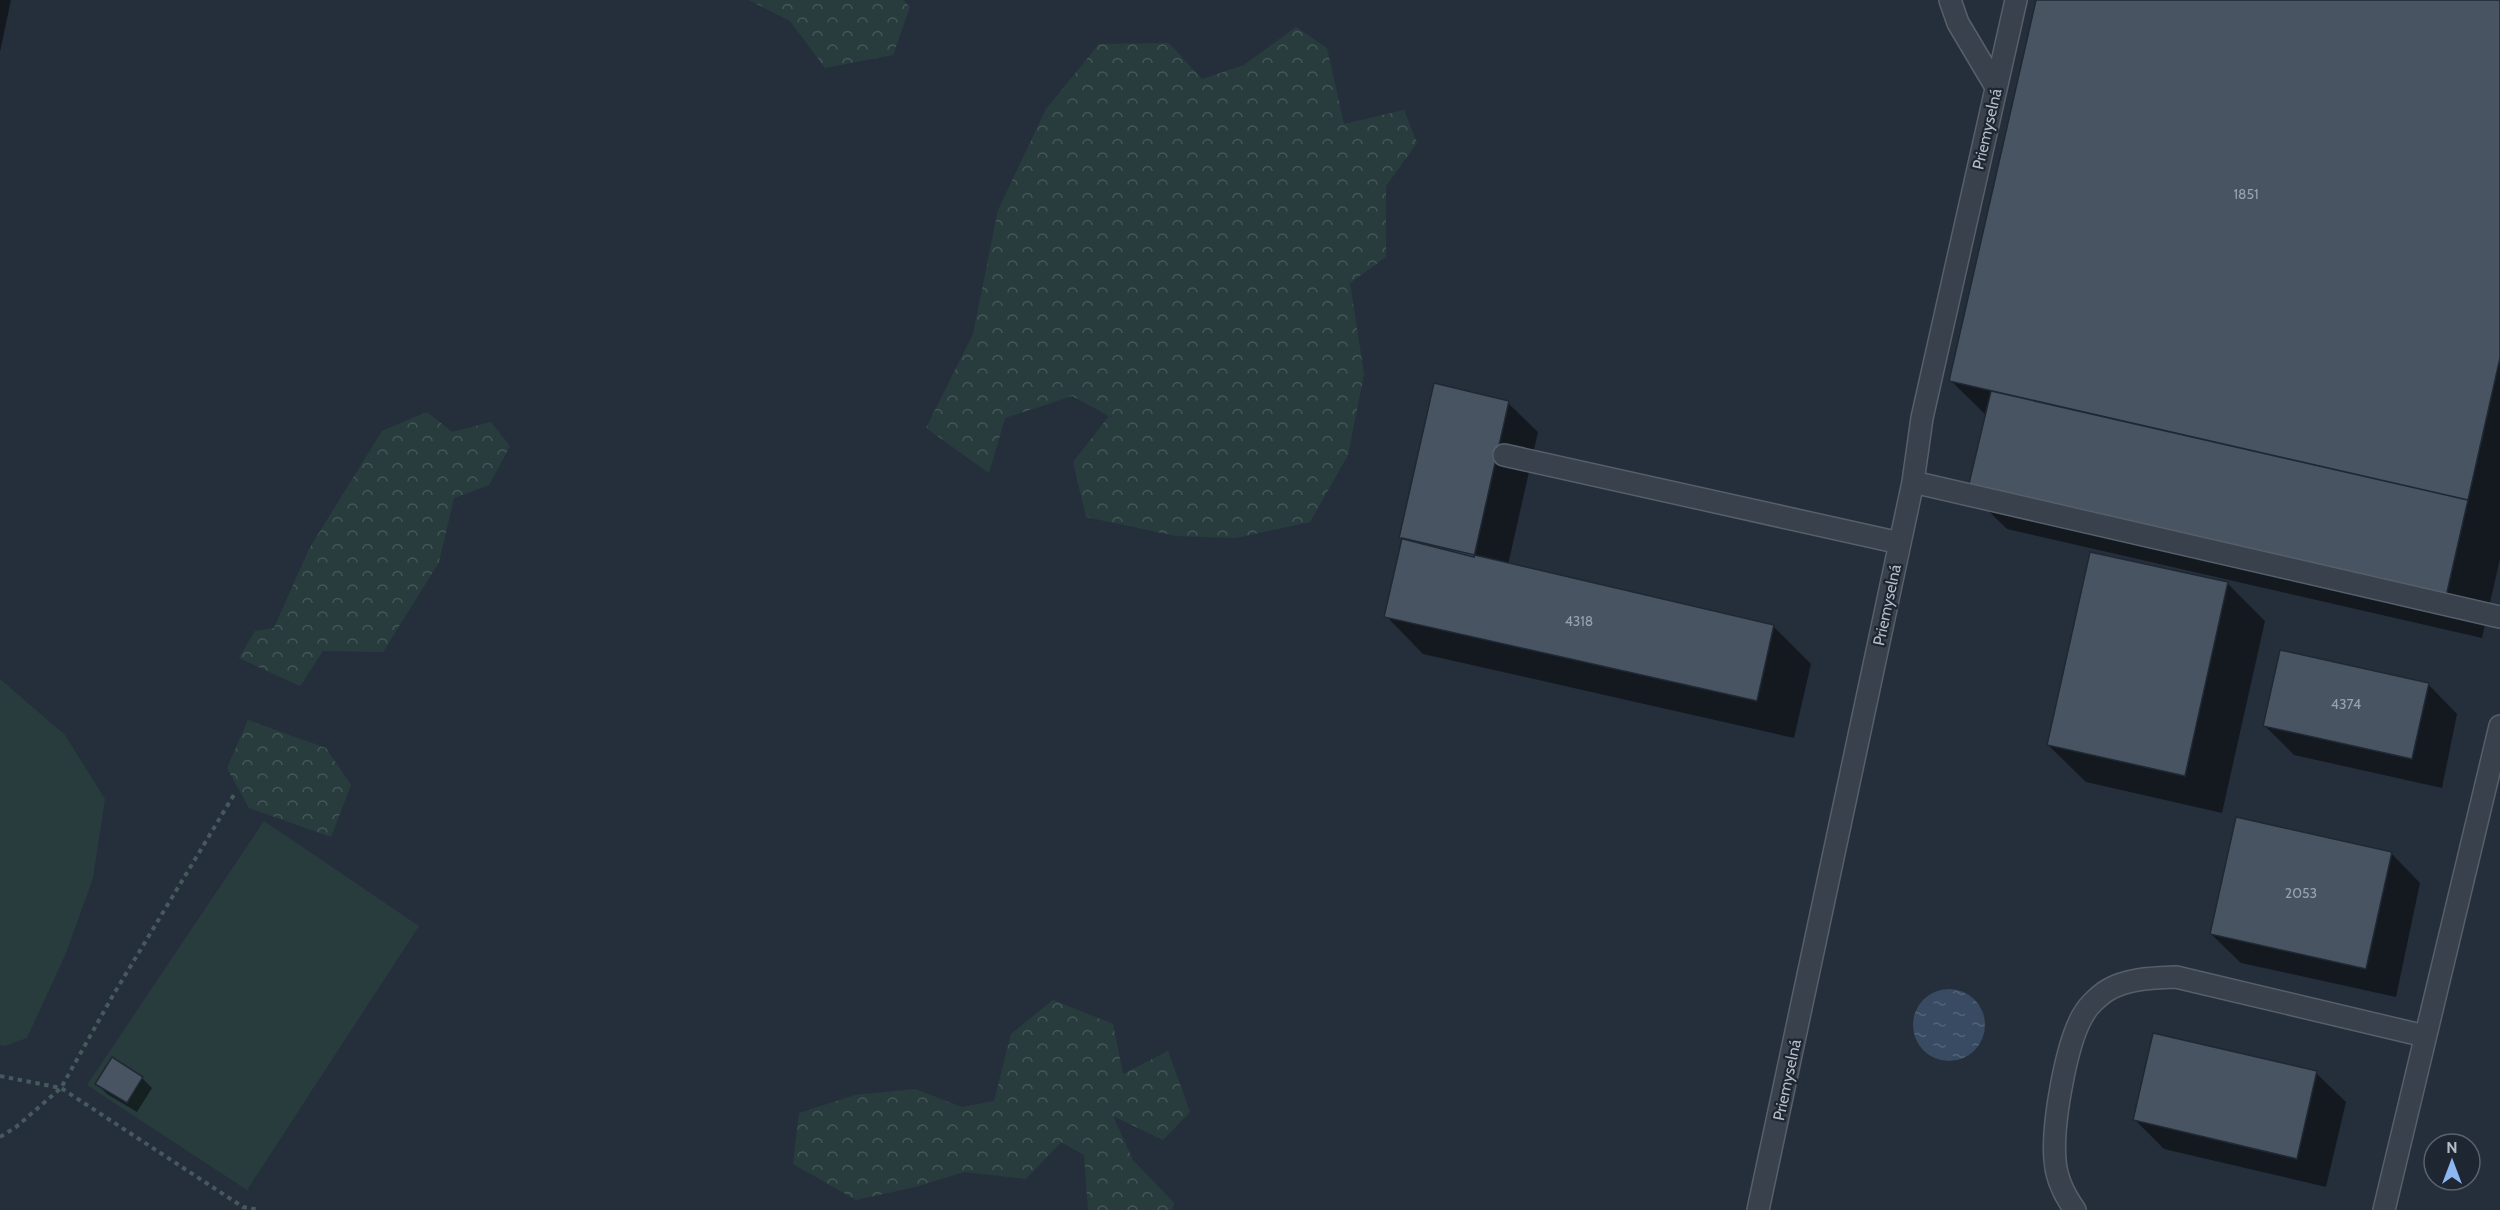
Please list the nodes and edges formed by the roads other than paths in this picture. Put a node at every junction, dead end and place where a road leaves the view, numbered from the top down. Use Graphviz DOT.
graph roads {
  1 [pos="1950,0"];
  2 [pos="2016,0"];
  3 [pos="1996,87"];
  4 [pos="1504,455"];
  5 [pos="1913,482"];
  6 [pos="1900,543"];
  7 [pos="2500,616"];
  8 [pos="2500,726"];
  9 [pos="2425,1036"];
  10 [pos="1758,1210"];
  11 [pos="2076,1210"];
  12 [pos="2384,1210"];
  1 -- 3 [label="lane"];
  2 -- 3 [label="lane, Priemyselná"];
  3 -- 5 [label="lane, Priemyselná"];
  4 -- 6 [label="lane"];
  5 -- 6 [label="lane, Priemyselná"];
  5 -- 7 [label="lane"];
  6 -- 10 [label="lane, Priemyselná"];
  8 -- 9 [label="lane"];
  9 -- 11 [label="lane"];
  9 -- 12 [label="lane"];
}
